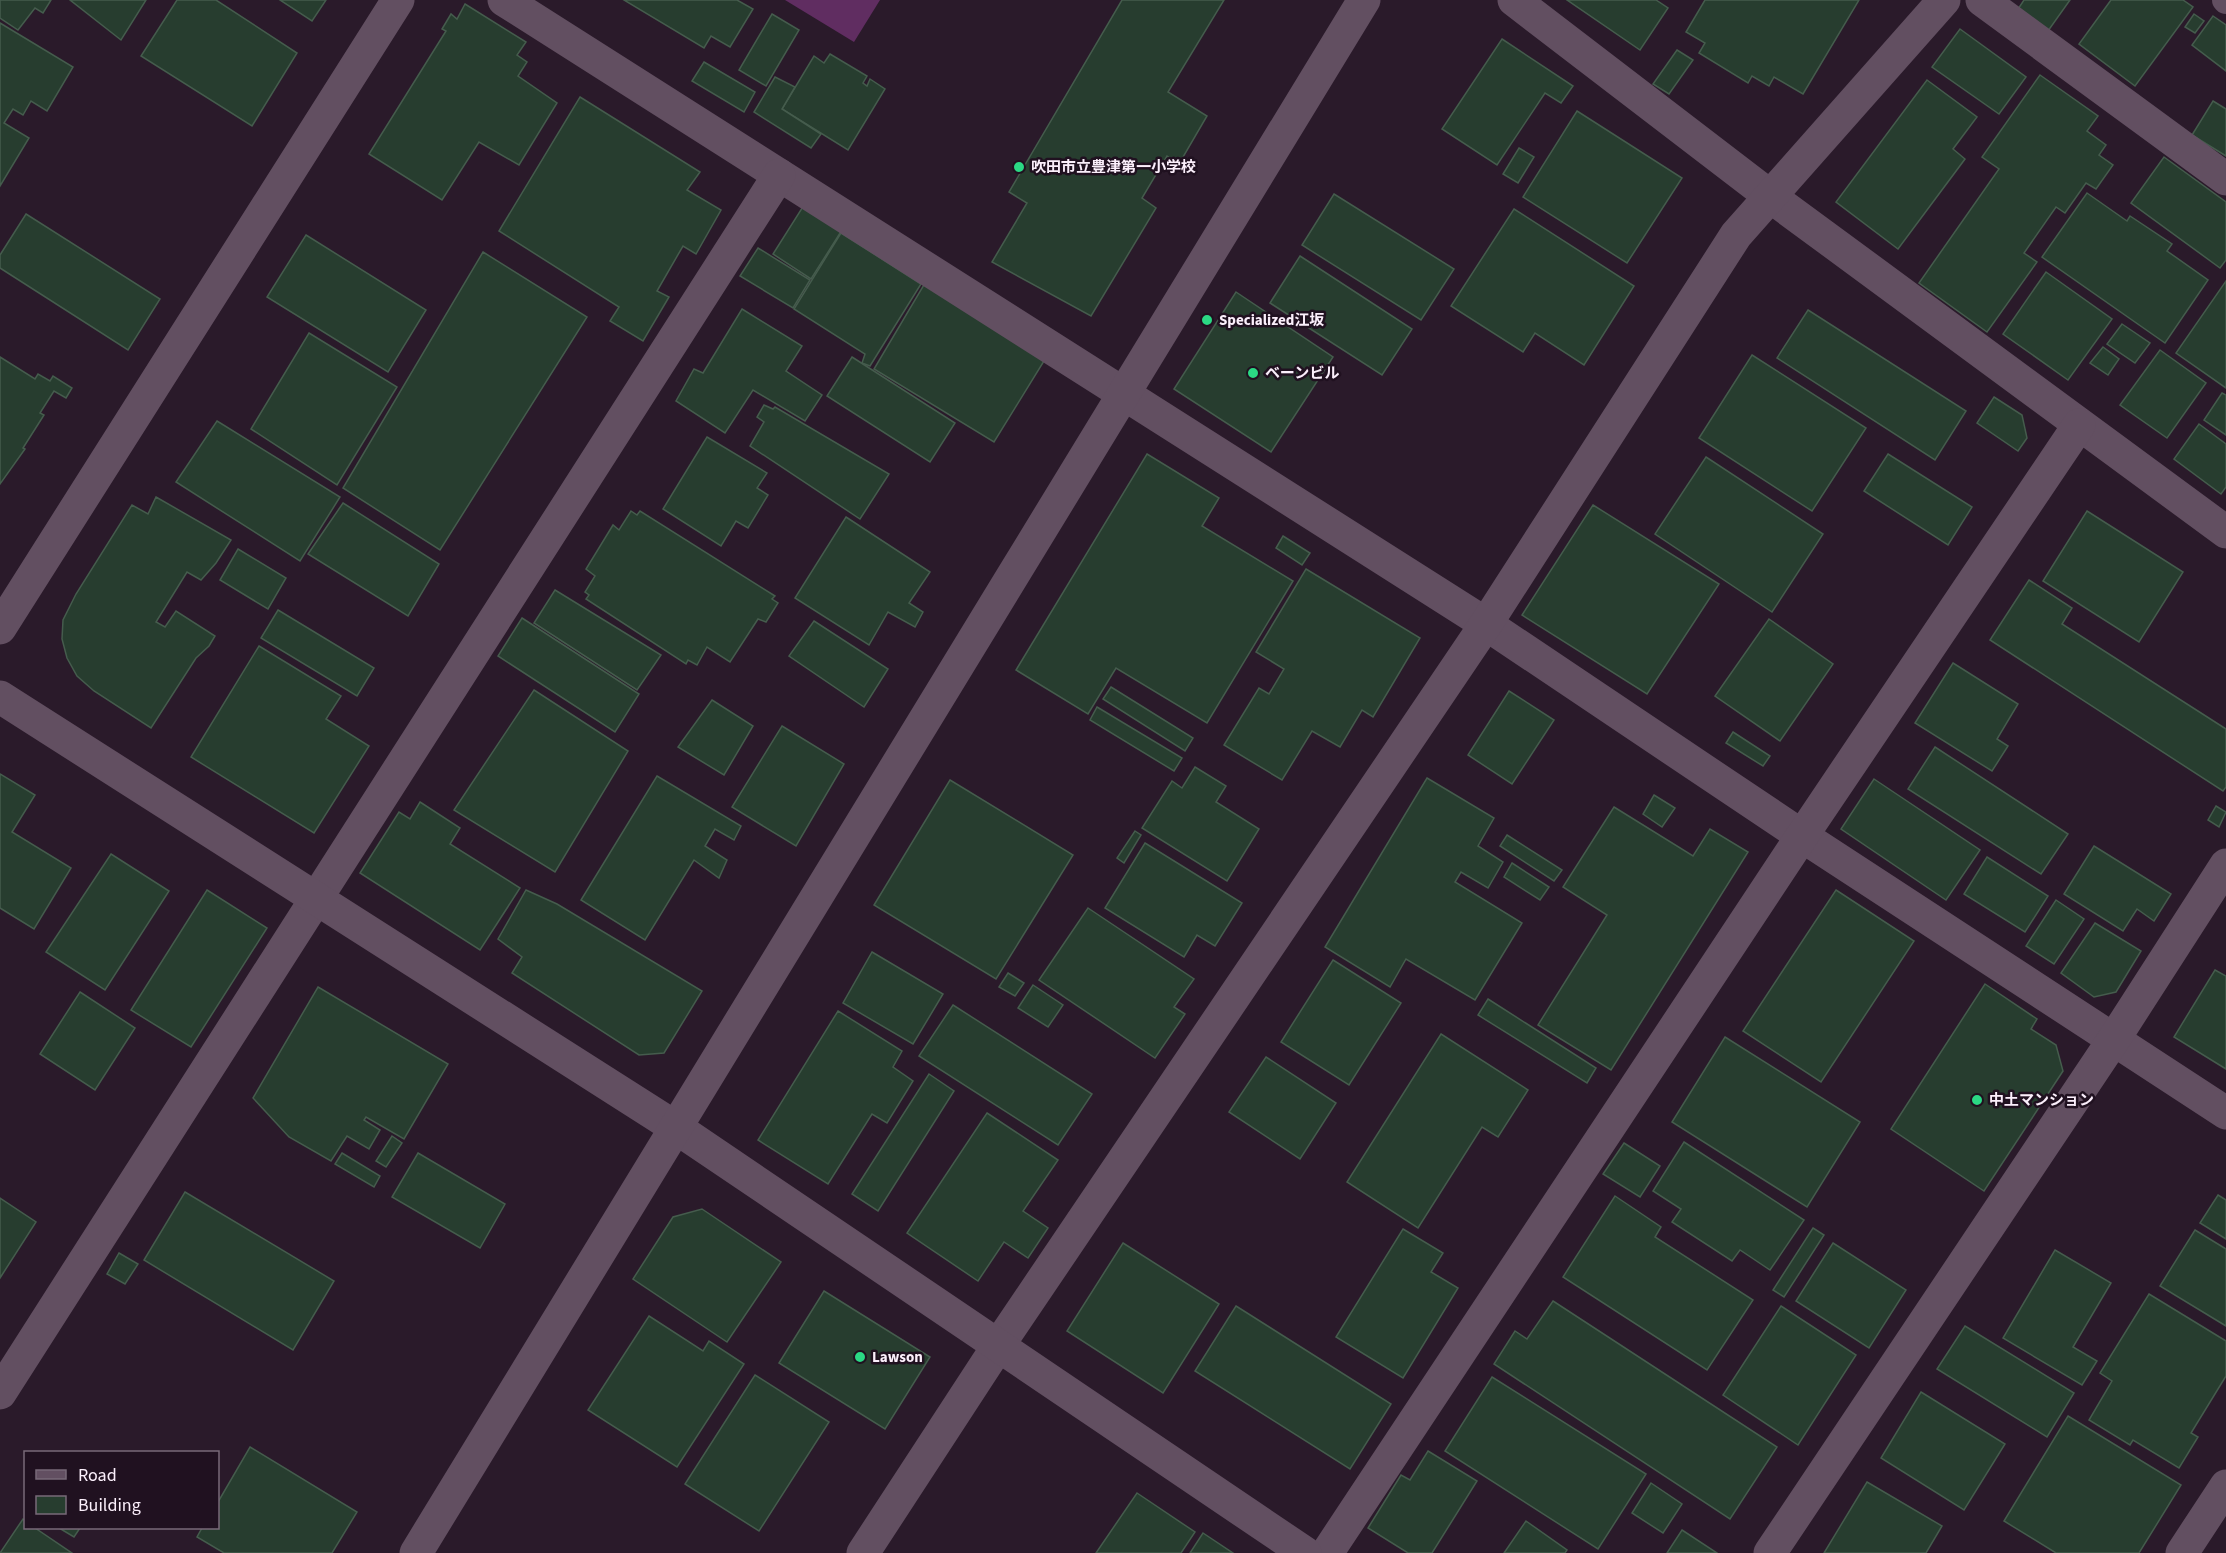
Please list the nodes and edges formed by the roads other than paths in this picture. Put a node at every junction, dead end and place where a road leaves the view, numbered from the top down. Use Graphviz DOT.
graph roads {
  1 [pos="398,0"];
  2 [pos="504,0"];
  3 [pos="1364,0"];
  4 [pos="1514,0"];
  5 [pos="1944,0"];
  6 [pos="1982,0"];
  7 [pos="778,175"];
  8 [pos="2226,179"];
  9 [pos="1771,197"];
  10 [pos="1123,394"];
  11 [pos="2079,425"];
  12 [pos="2226,532"];
  13 [pos="1486,624"];
  14 [pos="0,628"];
  15 [pos="0,697"];
  16 [pos="1802,836"];
  17 [pos="2226,865"];
  18 [pos="316,898"];
  19 [pos="2114,1039"];
  20 [pos="2226,1113"];
  21 [pos="678,1129"];
  22 [pos="998,1346"];
  23 [pos="0,1393"];
  24 [pos="2226,1486"];
  25 [pos="416,1553"];
  26 [pos="863,1553"];
  27 [pos="1305,1553"];
  28 [pos="1327,1553"];
  29 [pos="1770,1553"];
  30 [pos="2182,1553"];
  1 -- 14 [label="street"];
  2 -- 7 [label="street"];
  3 -- 10 [label="street"];
  4 -- 9 [label="street"];
  5 -- 9 [label="street"];
  6 -- 8 [label="street"];
  7 -- 10 [label="street"];
  7 -- 18 [label="street"];
  9 -- 11 [label="street"];
  9 -- 13 [label="street"];
  10 -- 13 [label="street"];
  10 -- 21 [label="street"];
  11 -- 12 [label="street"];
  11 -- 16 [label="street"];
  13 -- 16 [label="street"];
  13 -- 22 [label="street"];
  15 -- 18 [label="street"];
  16 -- 19 [label="street"];
  16 -- 28 [label="street"];
  17 -- 19 [label="street"];
  18 -- 21 [label="street"];
  18 -- 23 [label="street"];
  19 -- 20 [label="street"];
  19 -- 29 [label="street"];
  21 -- 22 [label="street"];
  21 -- 25 [label="street"];
  22 -- 26 [label="street"];
  22 -- 27 [label="street"];
  24 -- 30 [label="street"];
}
